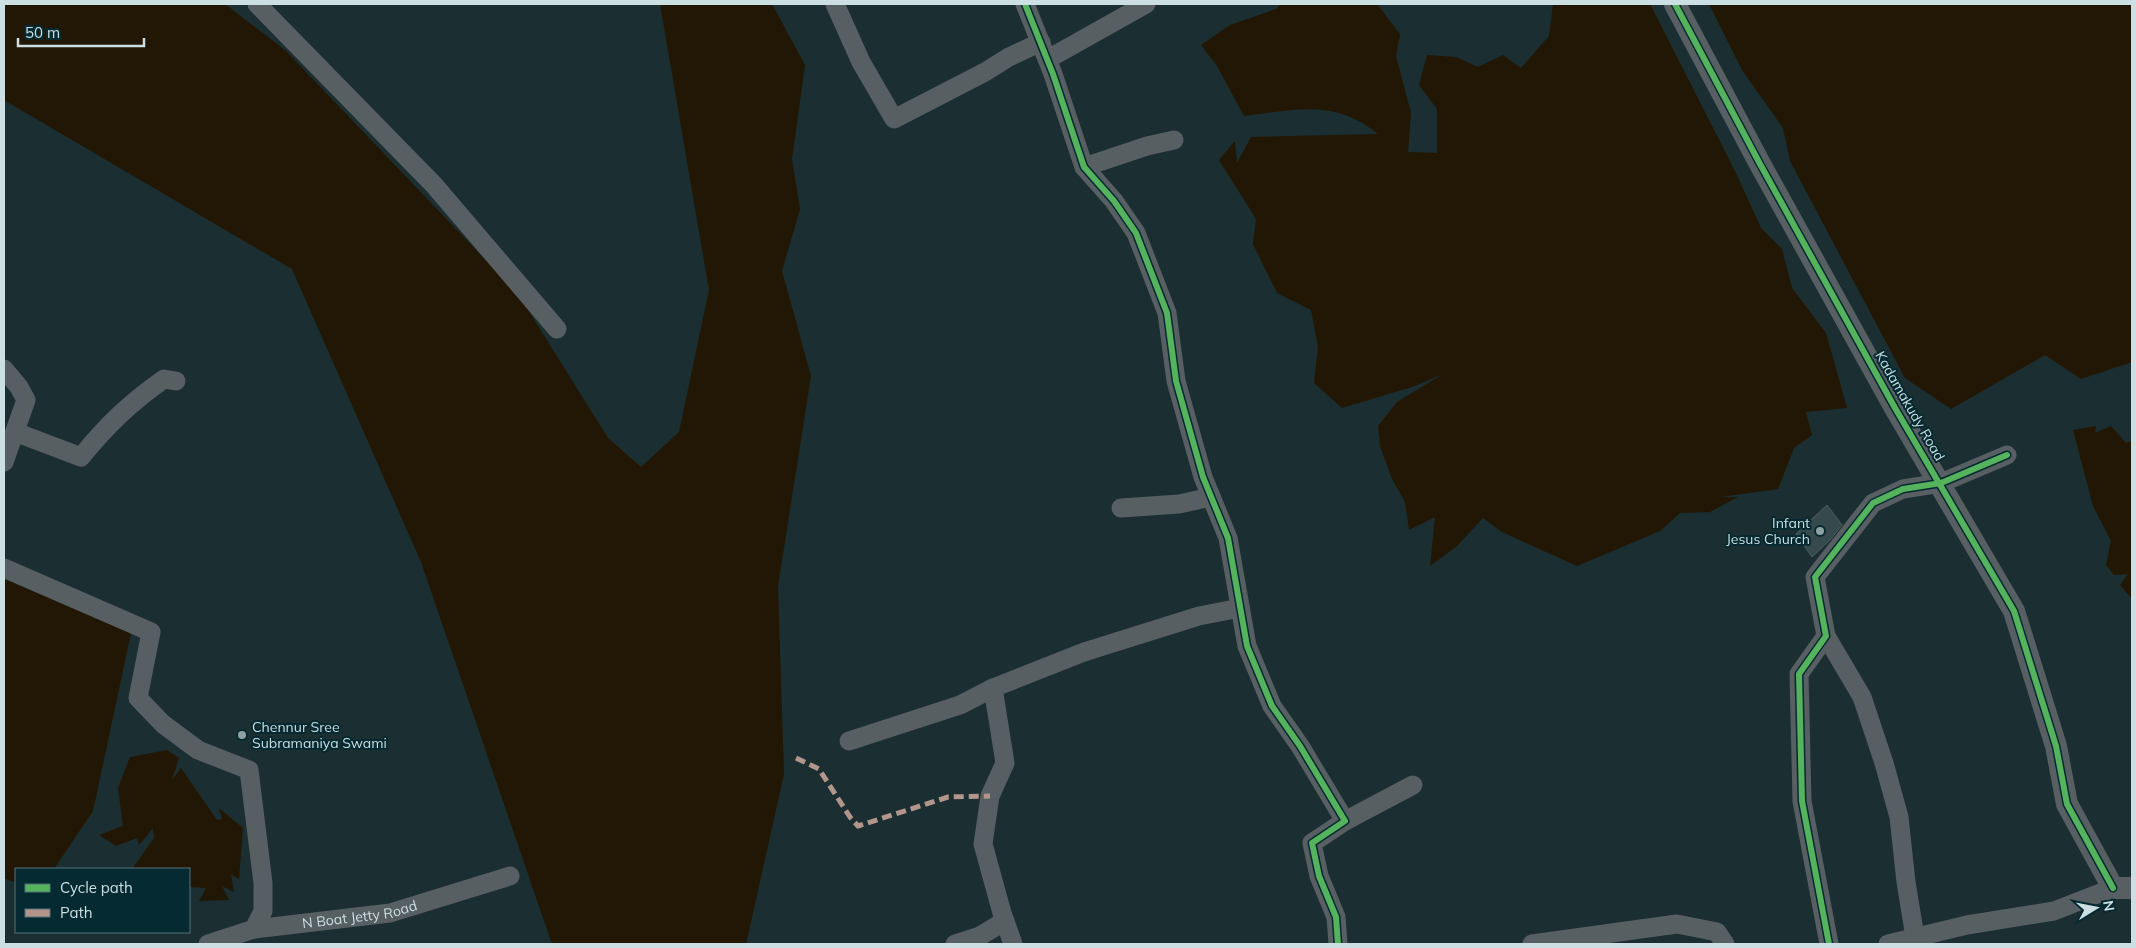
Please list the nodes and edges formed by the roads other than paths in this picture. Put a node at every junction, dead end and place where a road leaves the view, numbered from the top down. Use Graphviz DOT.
graph roads {
  1 [pos="258,4"];
  2 [pos="835,4"];
  3 [pos="1025,4"];
  4 [pos="1146,4"];
  5 [pos="1675,4"];
  6 [pos="1045,51"];
  7 [pos="1174,140"];
  8 [pos="1084,167"];
  9 [pos="557,329"];
  10 [pos="4,368"];
  11 [pos="176,381"];
  12 [pos="14,432"];
  13 [pos="2007,455"];
  14 [pos="4,462"];
  15 [pos="1941,483"];
  16 [pos="1211,497"];
  17 [pos="1121,508"];
  18 [pos="4,568"];
  19 [pos="1240,608"];
  20 [pos="1826,636"];
  21 [pos="993,688"];
  22 [pos="849,742"];
  23 [pos="1413,785"];
  24 [pos="1345,821"];
  25 [pos="510,876"];
  26 [pos="2122,888"];
  27 [pos="1005,921"];
  28 [pos="254,929"];
  29 [pos="1915,937"];
  30 [pos="208,944"];
  31 [pos="955,944"];
  32 [pos="1013,944"];
  33 [pos="1338,944"];
  34 [pos="1532,944"];
  35 [pos="1725,944"];
  36 [pos="1829,944"];
  37 [pos="1888,944"];
  1 -- 9 [label="street"];
  2 -- 6 [label="street"];
  3 -- 6 [label="street"];
  4 -- 6 [label="street"];
  5 -- 15 [label="street, Kadamakudy Road"];
  6 -- 8 [label="street"];
  7 -- 8 [label="street"];
  8 -- 16 [label="street"];
  10 -- 12 [label="street"];
  11 -- 12 [label="street"];
  12 -- 14 [label="street"];
  13 -- 15 [label="street"];
  15 -- 20 [label="street"];
  15 -- 26 [label="street, Kadamakudy Road"];
  16 -- 17 [label="street"];
  16 -- 19 [label="street"];
  18 -- 28 [label="street"];
  19 -- 21 [label="street"];
  19 -- 24 [label="street"];
  20 -- 29 [label="street"];
  20 -- 36 [label="street"];
  21 -- 22 [label="street"];
  21 -- 27 [label="street"];
  23 -- 24 [label="street"];
  24 -- 33 [label="street"];
  25 -- 28 [label="street, N Boat Jetty Road"];
  26 -- 29 [label="street"];
  27 -- 31 [label="street"];
  27 -- 32 [label="street"];
  28 -- 30 [label="street, N Boat Jetty Road"];
  29 -- 37 [label="street"];
  34 -- 35 [label="street"];
}
